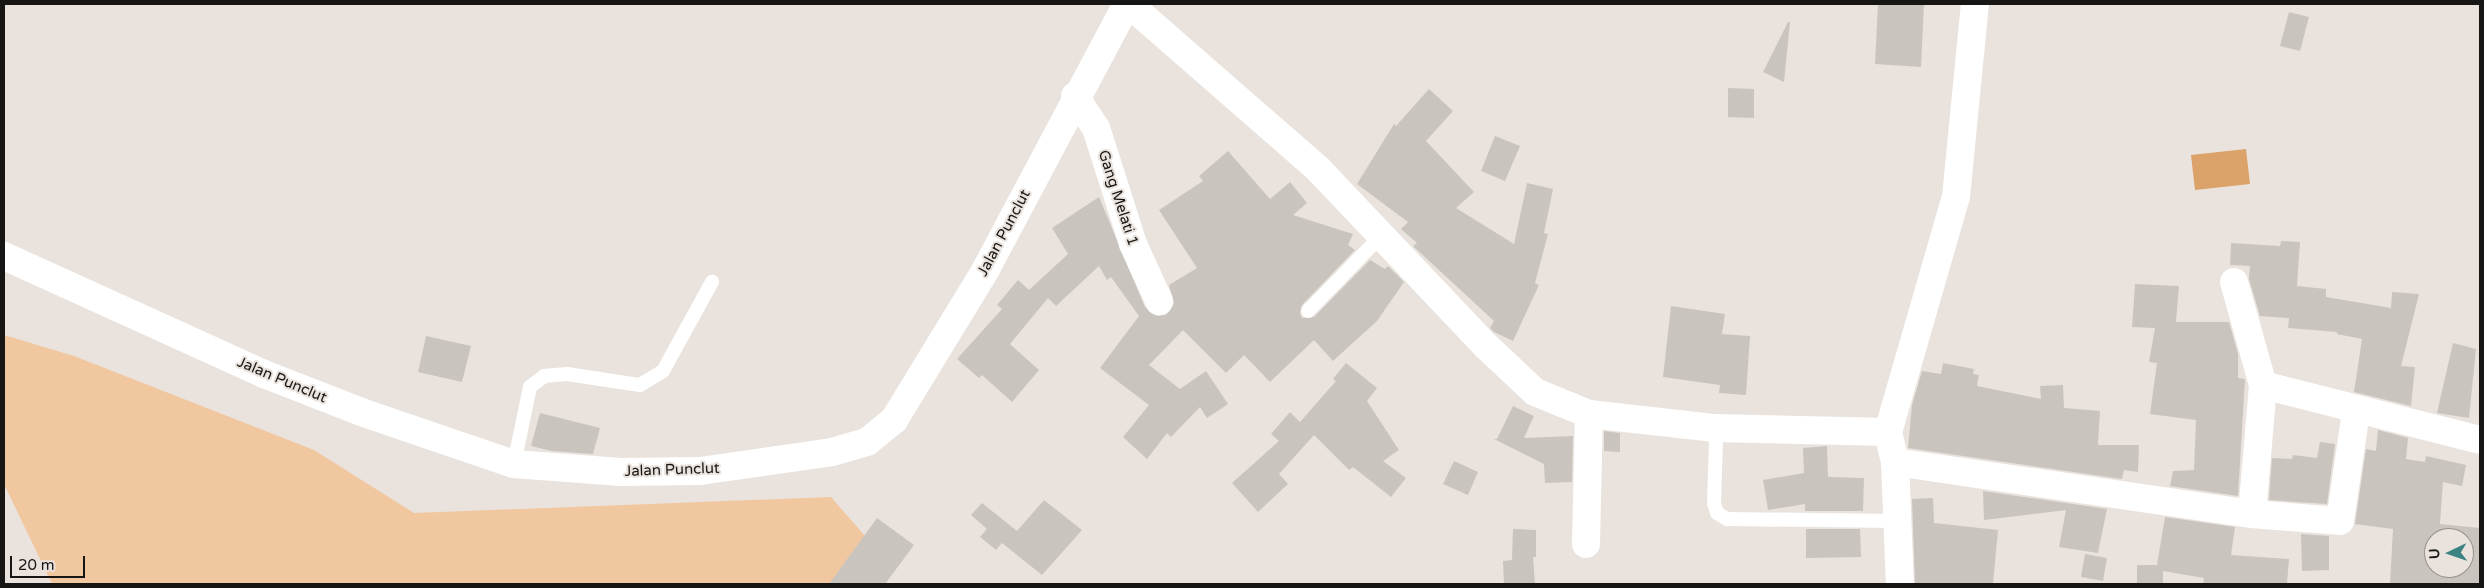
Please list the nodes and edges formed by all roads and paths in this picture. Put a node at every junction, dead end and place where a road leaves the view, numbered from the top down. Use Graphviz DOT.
graph roads {
  1 [pos="1128,4"];
  2 [pos="1974,4"];
  3 [pos="1075,96"];
  4 [pos="1380,237"];
  5 [pos="4,256"];
  6 [pos="712,282"];
  7 [pos="2234,282"];
  8 [pos="1159,302"];
  9 [pos="1308,311"];
  10 [pos="2263,385"];
  11 [pos="2356,411"];
  12 [pos="1589,414"];
  13 [pos="1713,428"];
  14 [pos="1888,432"];
  15 [pos="2480,440"];
  16 [pos="1895,462"];
  17 [pos="514,464"];
  18 [pos="2252,514"];
  19 [pos="1895,521"];
  20 [pos="1586,544"];
  21 [pos="1900,584"];
  1 -- 3 [label="street, Jalan Punclut"];
  1 -- 4 [label="street"];
  2 -- 14 [label="street"];
  3 -- 8 [label="street, Gang Melati 1"];
  3 -- 17 [label="street, Jalan Punclut"];
  4 -- 9 [label="lane"];
  4 -- 12 [label="street"];
  5 -- 17 [label="street, Jalan Punclut"];
  6 -- 17 [label="lane"];
  7 -- 10 [label="street"];
  10 -- 11 [label="street"];
  10 -- 18 [label="street"];
  11 -- 15 [label="street"];
  11 -- 18 [label="street"];
  12 -- 13 [label="street"];
  12 -- 20 [label="street"];
  13 -- 14 [label="street"];
  13 -- 19 [label="lane"];
  14 -- 16 [label="street"];
  16 -- 18 [label="street"];
  16 -- 19 [label="street"];
  19 -- 21 [label="street"];
}
